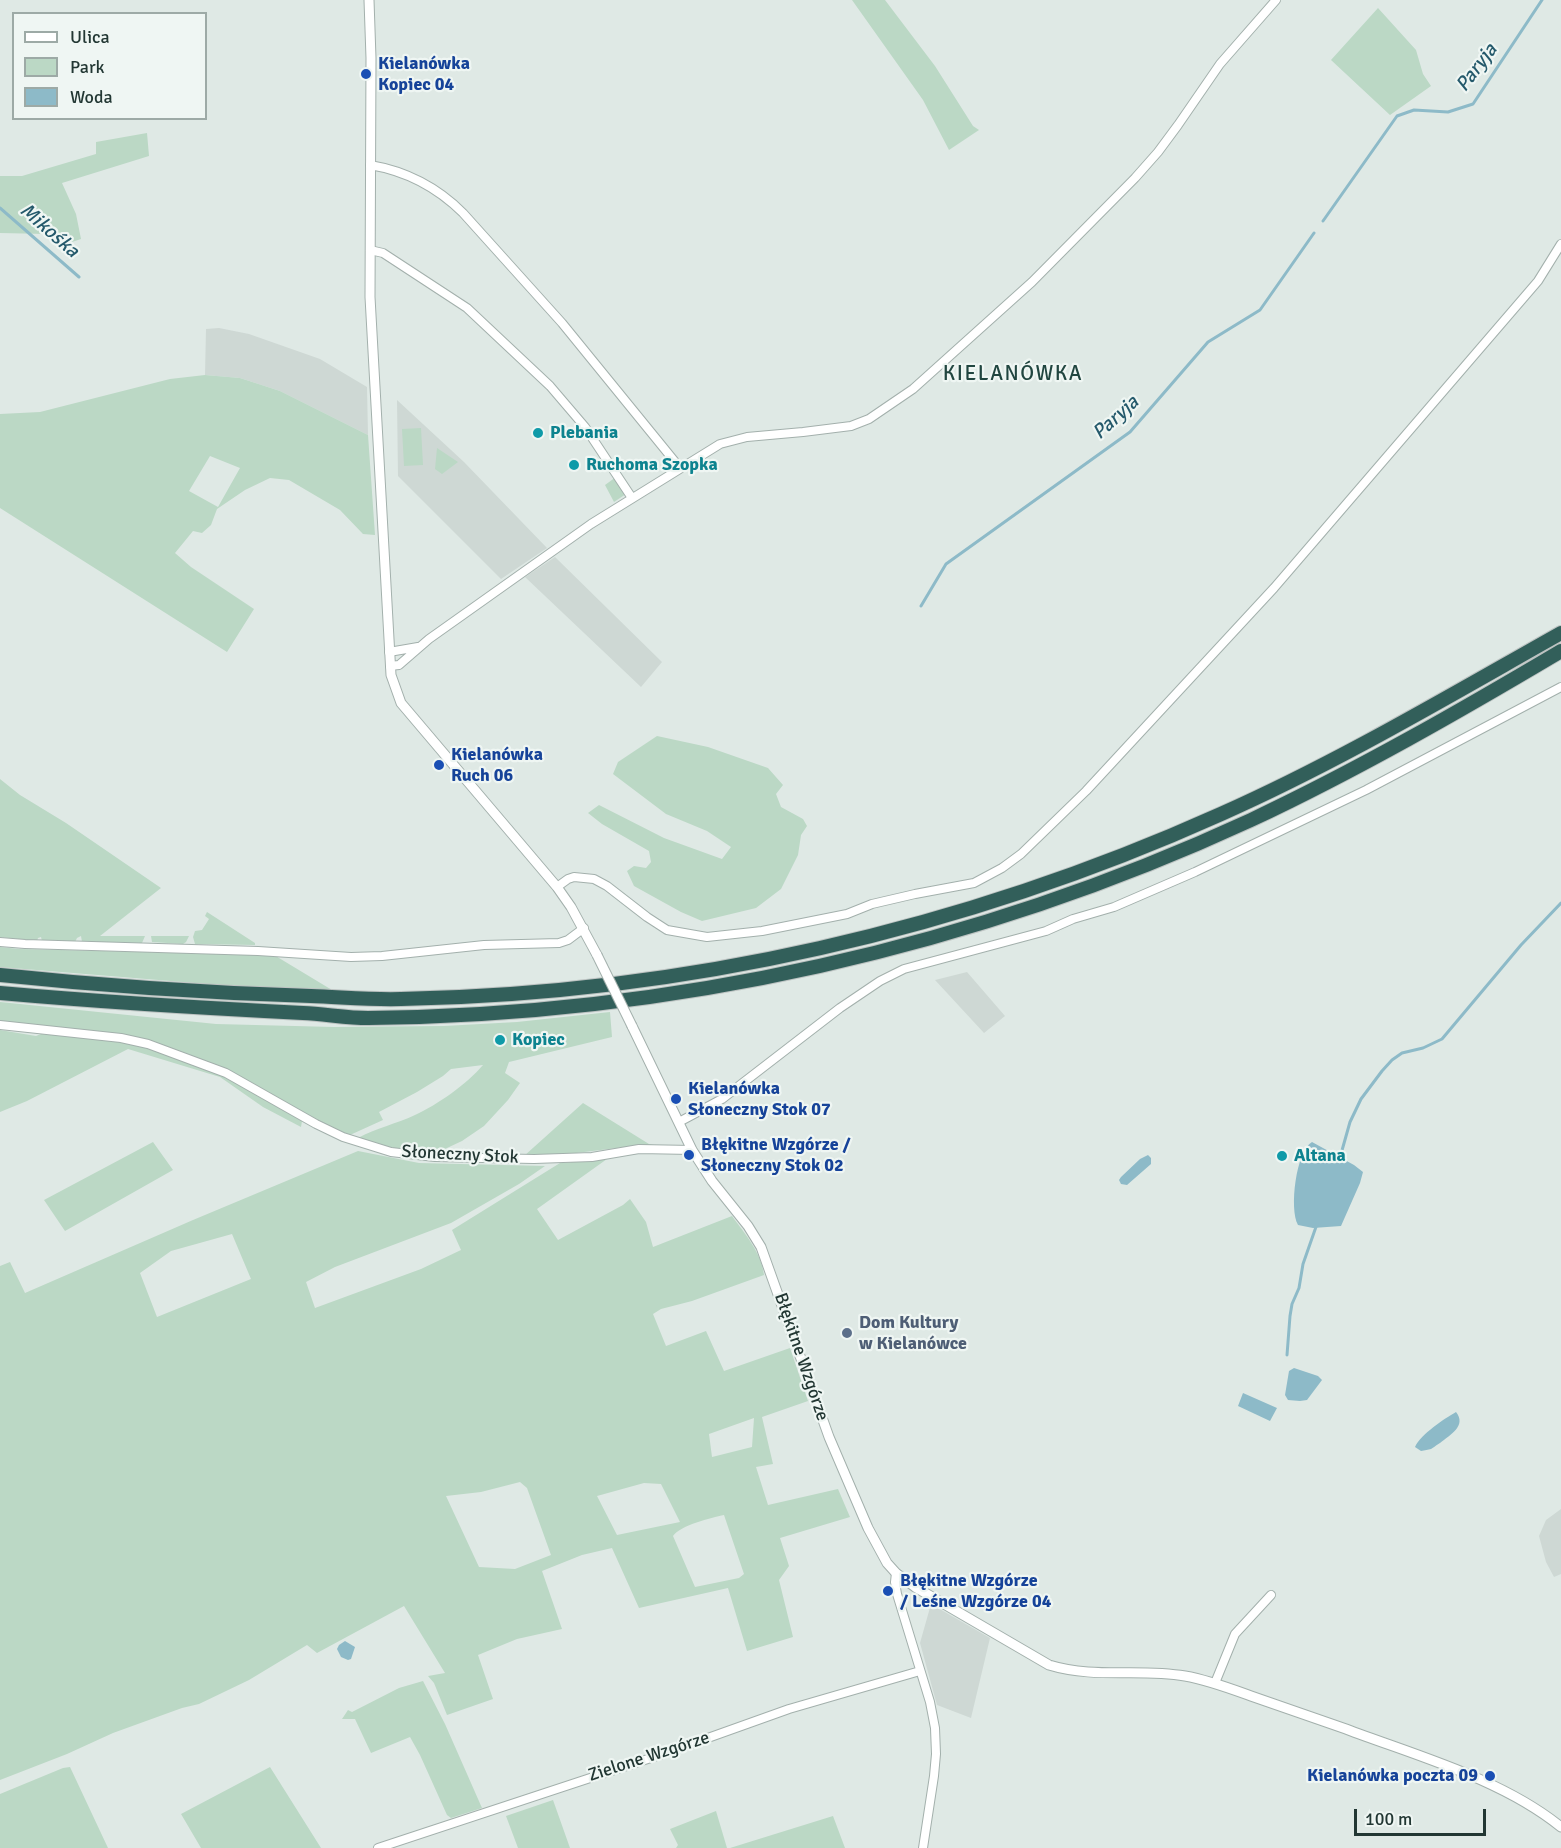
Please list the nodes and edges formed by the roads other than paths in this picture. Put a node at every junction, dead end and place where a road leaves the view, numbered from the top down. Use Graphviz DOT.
graph roads {
  1 [pos="369,0"];
  2 [pos="1276,0"];
  3 [pos="370,165"];
  4 [pos="1561,244"];
  5 [pos="370,250"];
  6 [pos="680,468"];
  7 [pos="632,498"];
  8 [pos="1561,633"];
  9 [pos="419,646"];
  10 [pos="1561,651"];
  11 [pos="389,652"];
  12 [pos="390,666"];
  13 [pos="1561,687"];
  14 [pos="557,887"];
  15 [pos="584,928"];
  16 [pos="0,942"];
  17 [pos="0,975"];
  18 [pos="0,993"];
  19 [pos="0,1025"];
  20 [pos="679,1122"];
  21 [pos="692,1150"];
  22 [pos="896,1573"];
  23 [pos="1271,1595"];
  24 [pos="920,1671"];
  25 [pos="1215,1683"];
  26 [pos="1561,1827"];
  27 [pos="378,1848"];
  28 [pos="923,1848"];
  1 -- 3 [label="street, Błękitne Wzgórze"];
  2 -- 6 [label="street"];
  3 -- 5 [label="street, Błękitne Wzgórze"];
  3 -- 6 [label="street"];
  4 -- 14 [label="street"];
  5 -- 7 [label="street"];
  5 -- 11 [label="street, Błękitne Wzgórze"];
  6 -- 7 [label="street"];
  7 -- 9 [label="street"];
  8 -- 17 [label="highway"];
  9 -- 11 [label="street"];
  9 -- 12 [label="street"];
  10 -- 18 [label="highway"];
  11 -- 12 [label="street, Błękitne Wzgórze"];
  12 -- 14 [label="street, Błękitne Wzgórze"];
  13 -- 20 [label="street"];
  14 -- 15 [label="street, Błękitne Wzgórze"];
  15 -- 16 [label="street"];
  15 -- 20 [label="street, Błękitne Wzgórze, bridge"];
  19 -- 21 [label="street, Słoneczny Stok"];
  20 -- 21 [label="street, Błękitne Wzgórze"];
  21 -- 22 [label="street, Błękitne Wzgórze"];
  22 -- 24 [label="street"];
  22 -- 25 [label="street, Błękitne Wzgórze"];
  23 -- 25 [label="street"];
  24 -- 27 [label="street, Zielone Wzgórze"];
  24 -- 28 [label="street"];
  25 -- 26 [label="street, Błękitne Wzgórze"];
}
